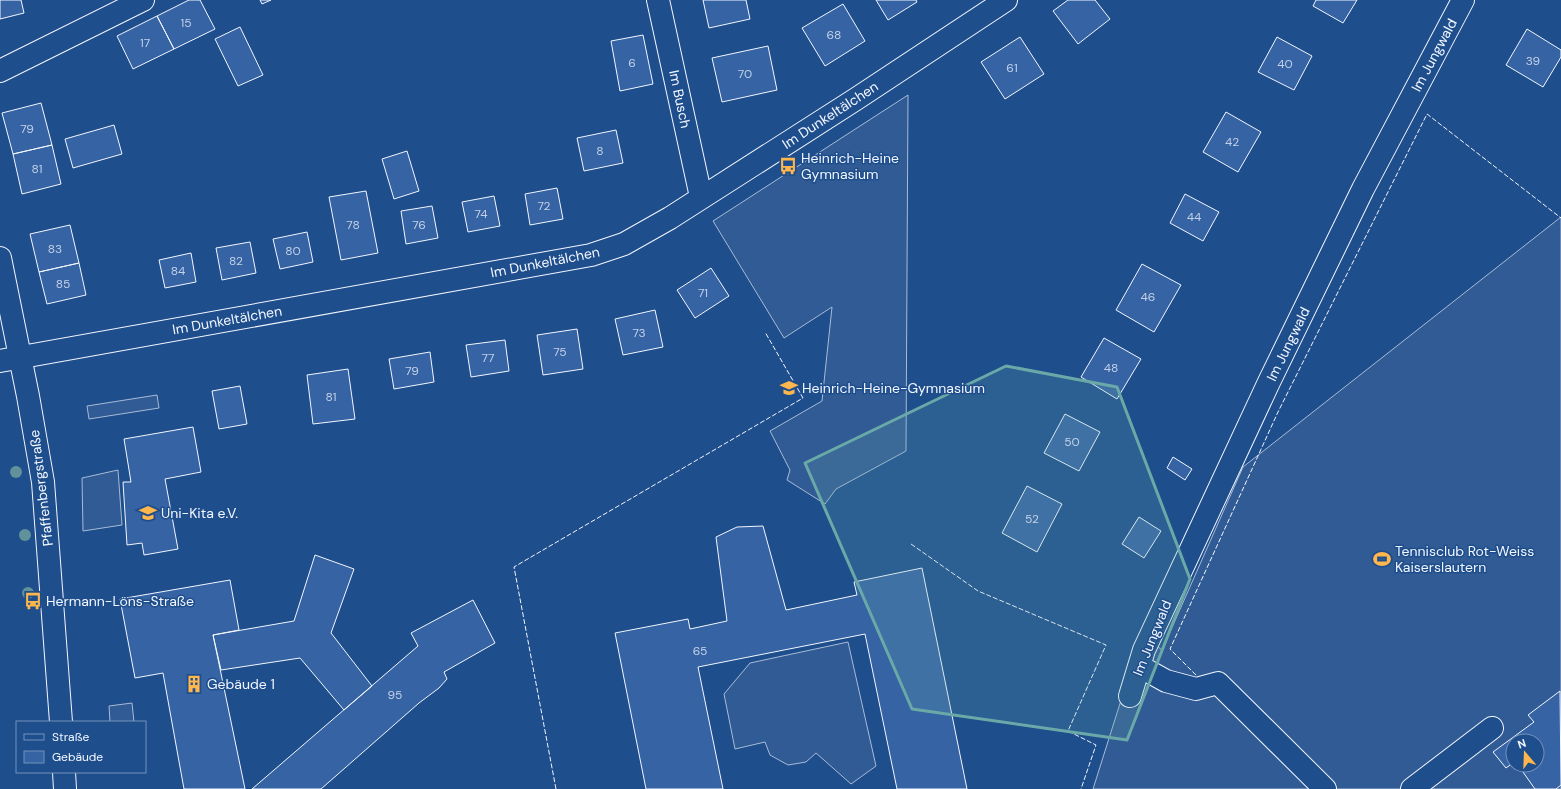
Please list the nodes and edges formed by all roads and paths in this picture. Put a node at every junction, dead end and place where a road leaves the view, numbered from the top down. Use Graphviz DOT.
graph roads {
  1 [pos="143,0"];
  2 [pos="658,0"];
  3 [pos="1006,0"];
  4 [pos="1463,0"];
  5 [pos="0,72"];
  6 [pos="701,198"];
  7 [pos="0,258"];
  8 [pos="10,359"];
  9 [pos="1139,666"];
  10 [pos="1130,696"];
  11 [pos="61,721"];
  12 [pos="1492,728"];
  13 [pos="64,773"];
  14 [pos="65,789"];
  15 [pos="1325,789"];
  16 [pos="1412,789"];
  1 -- 5 [label="street"];
  2 -- 6 [label="street, Im Busch"];
  3 -- 6 [label="street, Im Dunkeltälchen"];
  4 -- 9 [label="street, Im Jungwald"];
  6 -- 8 [label="street, Im Dunkeltälchen"];
  7 -- 8 [label="street, Pfaffenbergstraße"];
  8 -- 11 [label="street, Pfaffenbergstraße"];
  9 -- 10 [label="street, Im Jungwald"];
  9 -- 15 [label="street"];
  12 -- 16 [label="street"];
  13 -- 14 [label="street"];
}
